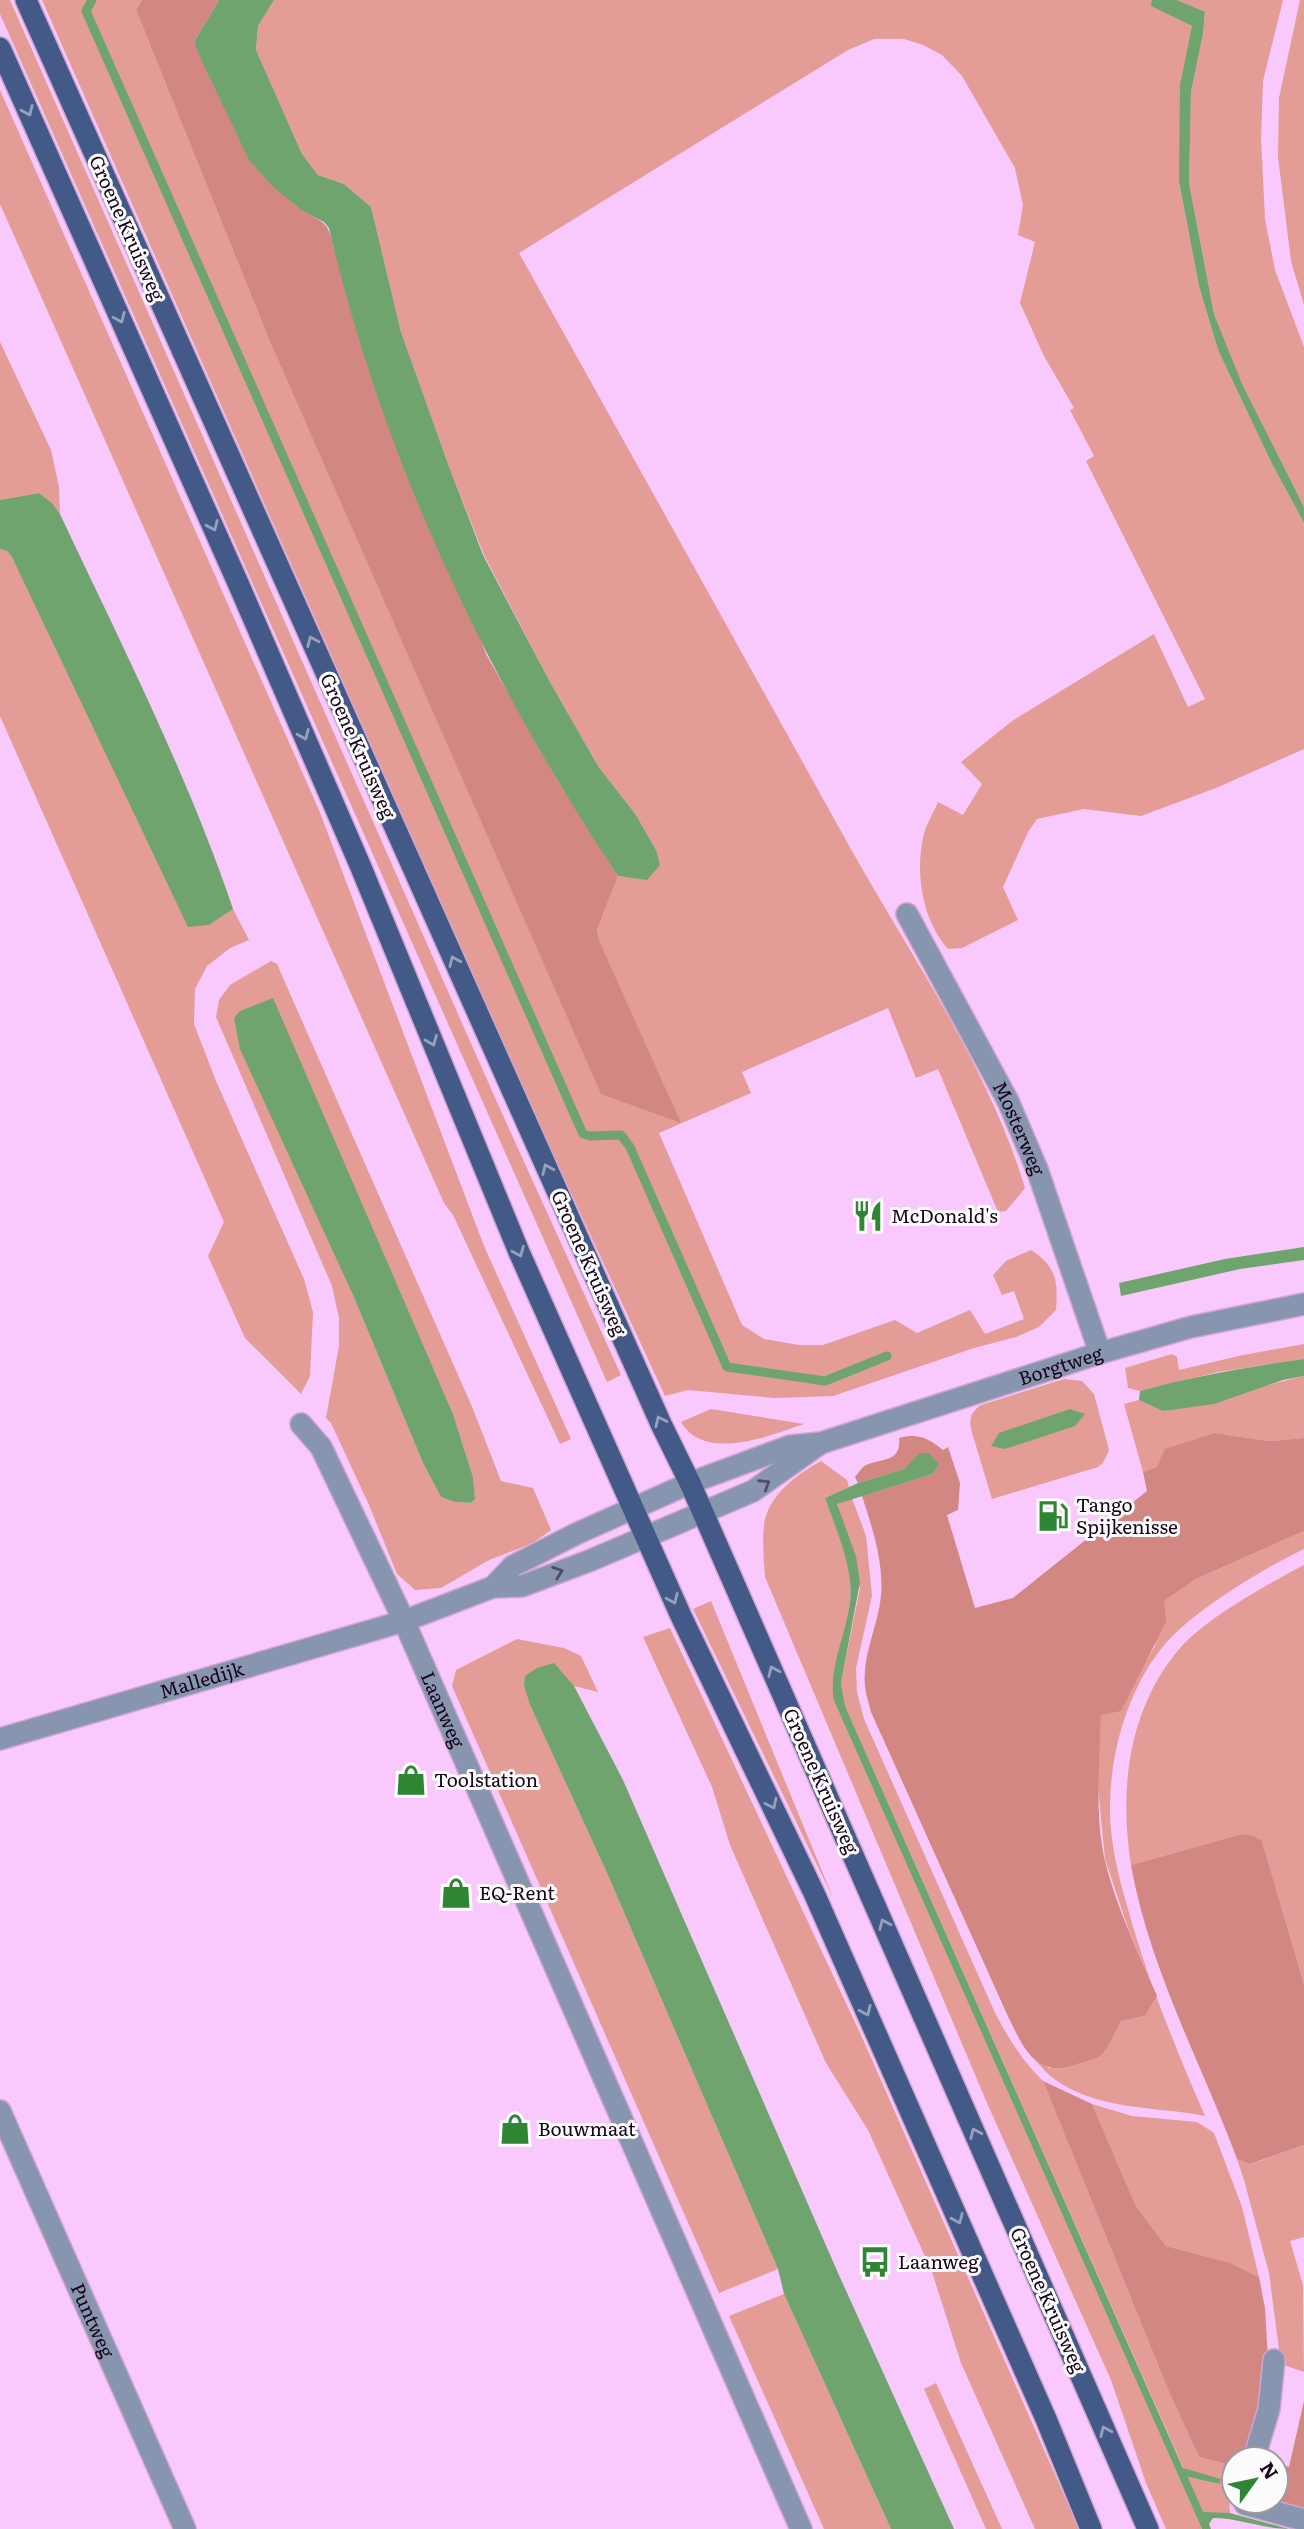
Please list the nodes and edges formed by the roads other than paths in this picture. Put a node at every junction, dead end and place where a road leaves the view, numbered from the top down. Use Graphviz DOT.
graph roads {
  1 [pos="26,0"];
  2 [pos="0,48"];
  3 [pos="907,914"];
  4 [pos="1304,1304"];
  5 [pos="1100,1353"];
  6 [pos="302,1424"];
  7 [pos="821,1443"];
  8 [pos="690,1483"];
  9 [pos="632,1509"];
  10 [pos="703,1512"];
  11 [pos="645,1537"];
  12 [pos="493,1587"];
  13 [pos="404,1621"];
  14 [pos="0,1739"];
  15 [pos="0,2111"];
  16 [pos="1274,2360"];
  17 [pos="1258,2445"];
  18 [pos="1286,2515"];
  19 [pos="1304,2520"];
  20 [pos="185,2529"];
  21 [pos="801,2529"];
  22 [pos="1091,2529"];
  23 [pos="1148,2529"];
  8 -- 1 [label="main road, Groene Kruisweg, one-way"];
  2 -- 9 [label="main road, one-way"];
  3 -- 5 [label="street, Mosterweg"];
  4 -- 5 [label="street, Borgtweg"];
  5 -- 7 [label="street, Borgtweg"];
  6 -- 13 [label="street"];
  7 -- 8 [label="street, Borgtweg"];
  10 -- 7 [label="street, Borgtweg, one-way"];
  8 -- 9 [label="street, Borgtweg"];
  8 -- 10 [label="main road, Groene Kruisweg"];
  9 -- 11 [label="main road"];
  9 -- 12 [label="street, Malledijk"];
  10 -- 11 [label="street, Borgtweg"];
  23 -- 10 [label="main road, Groene Kruisweg, one-way"];
  12 -- 11 [label="street, Malledijk, one-way"];
  11 -- 22 [label="main road, one-way"];
  12 -- 13 [label="street, Malledijk"];
  13 -- 14 [label="street, Malledijk"];
  13 -- 21 [label="street, Laanweg"];
  15 -- 20 [label="street, Puntweg"];
  16 -- 17 [label="street"];
  18 -- 19 [label="street"];
}
